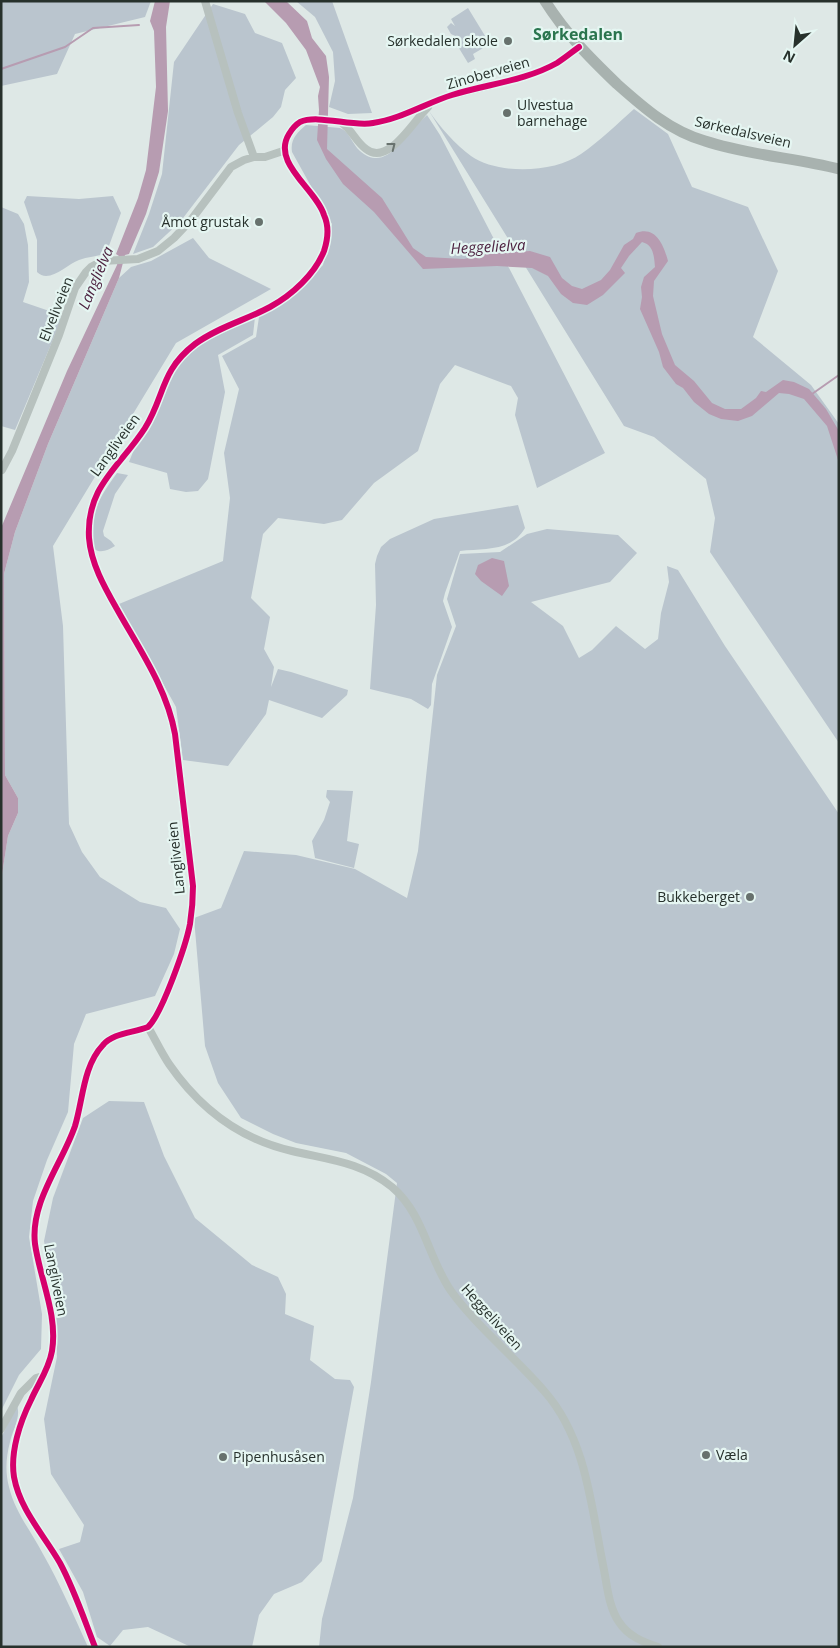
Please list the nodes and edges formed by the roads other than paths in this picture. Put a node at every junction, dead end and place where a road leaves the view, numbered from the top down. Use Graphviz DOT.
graph roads {
  1 [pos="205,1"];
  2 [pos="545,1"];
  3 [pos="579,47"];
  4 [pos="429,105"];
  5 [pos="340,122"];
  6 [pos="283,151"];
  7 [pos="254,157"];
  8 [pos="839,169"];
  9 [pos="2,470"];
  10 [pos="148,1027"];
  11 [pos="43,1376"];
  12 [pos="1,1429"];
  13 [pos="95,1647"];
  14 [pos="658,1647"];
  1 -- 7 [label="street"];
  2 -- 3 [label="street, Sørkedalsveien"];
  3 -- 4 [label="street, Zinoberveien"];
  3 -- 8 [label="street, Sørkedalsveien"];
  4 -- 5 [label="street, Zinoberveien"];
  5 -- 4 [label="street, Zinoberveien, one-way"];
  5 -- 6 [label="street, Zinoberveien"];
  6 -- 7 [label="street"];
  6 -- 10 [label="street, Langliveien"];
  7 -- 9 [label="street, Elveliveien"];
  10 -- 11 [label="street, Langliveien"];
  10 -- 14 [label="street, Heggeliveien"];
  11 -- 12 [label="street"];
  11 -- 13 [label="street, Langliveien"];
}
